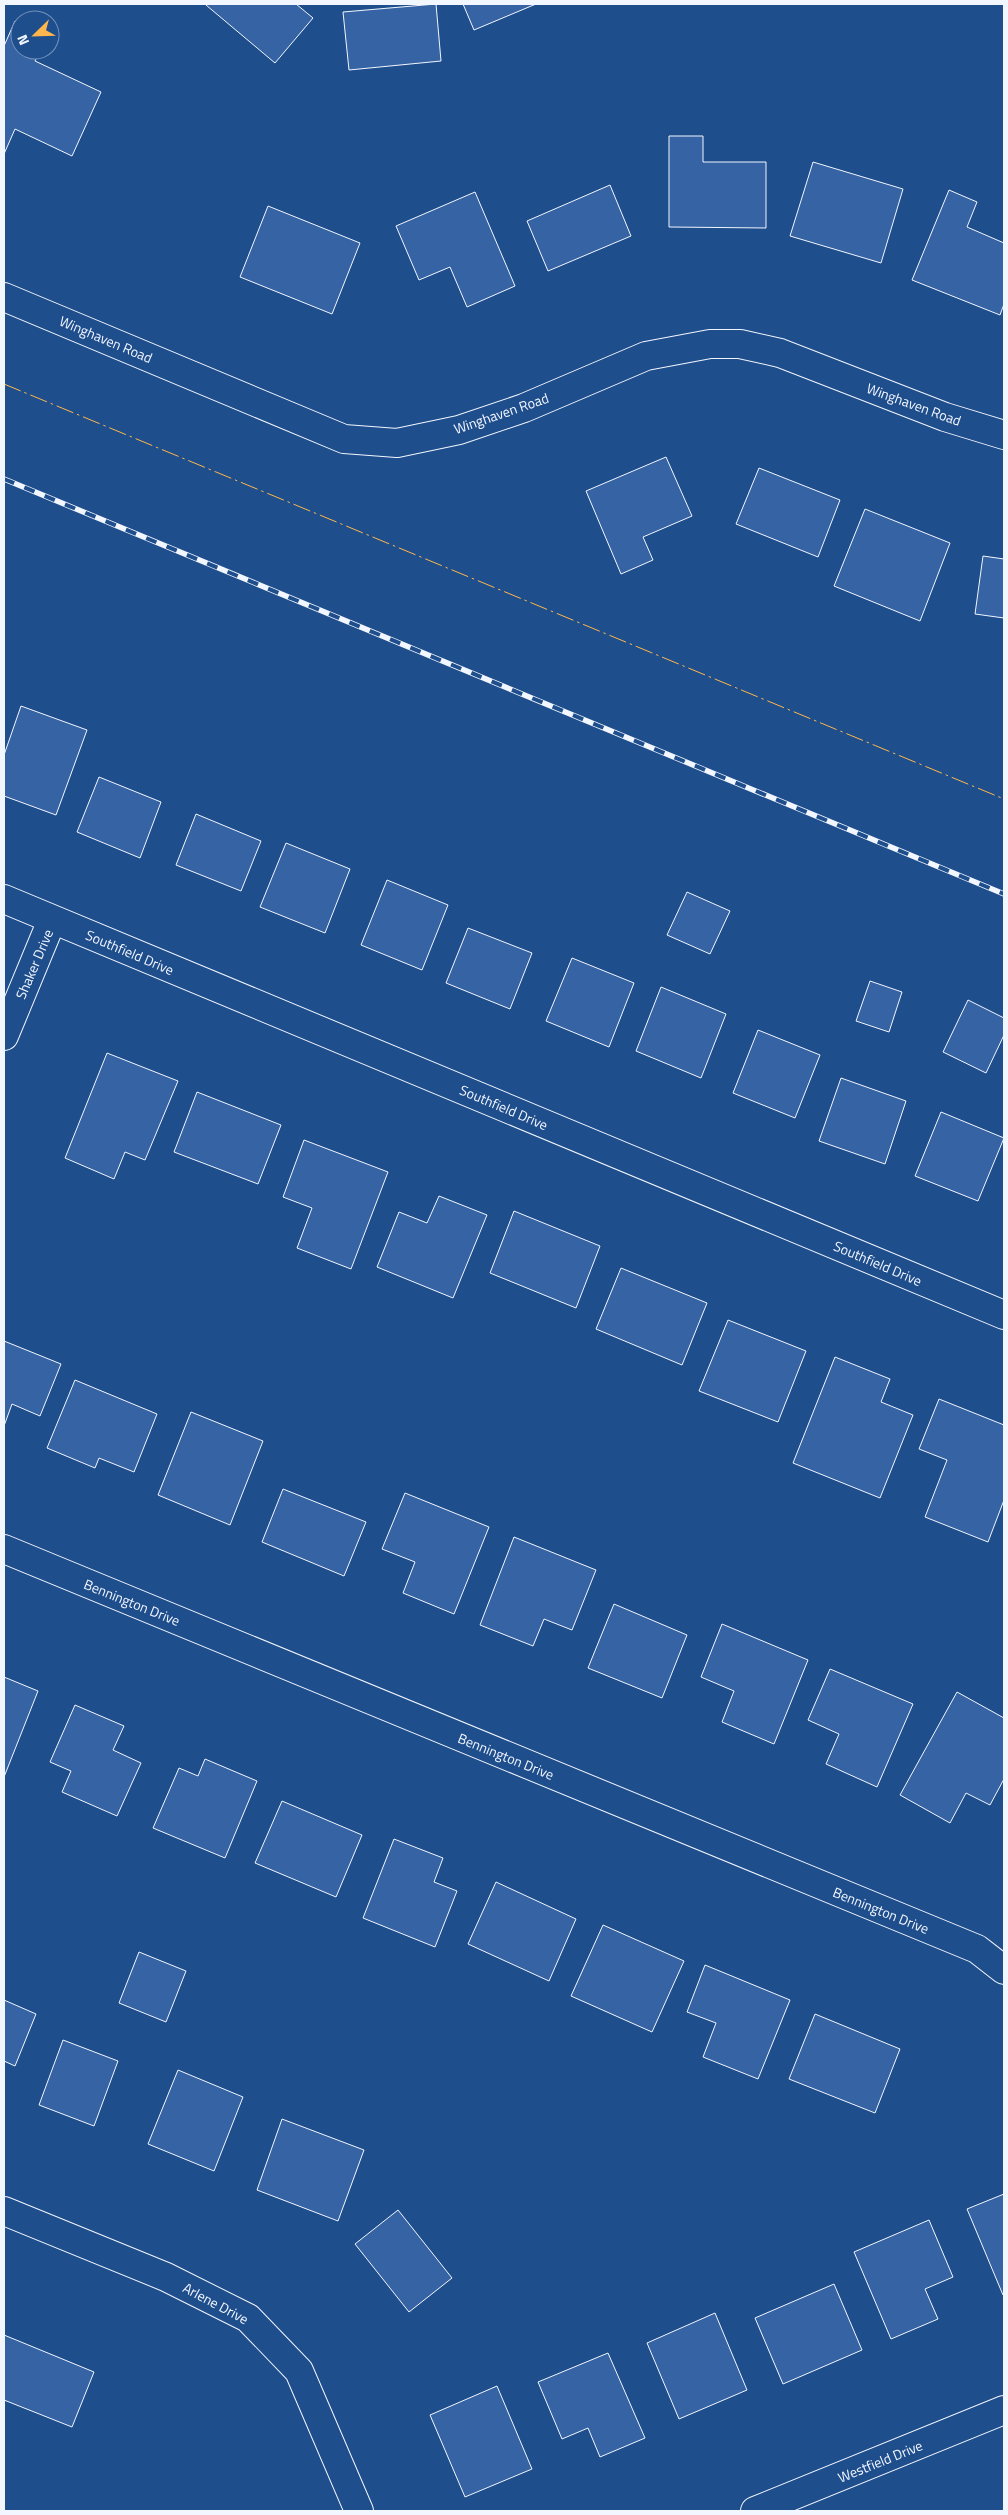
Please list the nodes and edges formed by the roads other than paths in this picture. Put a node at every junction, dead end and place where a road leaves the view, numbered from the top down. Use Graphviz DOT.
graph roads {
  1 [pos="4,297"];
  2 [pos="1004,435"];
  3 [pos="4,899"];
  4 [pos="52,920"];
  5 [pos="4,1036"];
  6 [pos="1004,1315"];
  7 [pos="4,1549"];
  8 [pos="1004,1970"];
  9 [pos="4,2211"];
  10 [pos="1004,2410"];
  11 [pos="359,2511"];
  12 [pos="756,2511"];
  1 -- 2 [label="street, Winghaven Road"];
  3 -- 4 [label="street, Southfield Drive"];
  4 -- 5 [label="street, Shaker Drive"];
  4 -- 6 [label="street, Southfield Drive"];
  7 -- 8 [label="street, Bennington Drive"];
  9 -- 11 [label="street, Arlene Drive"];
  10 -- 12 [label="street, Westfield Drive"];
}
